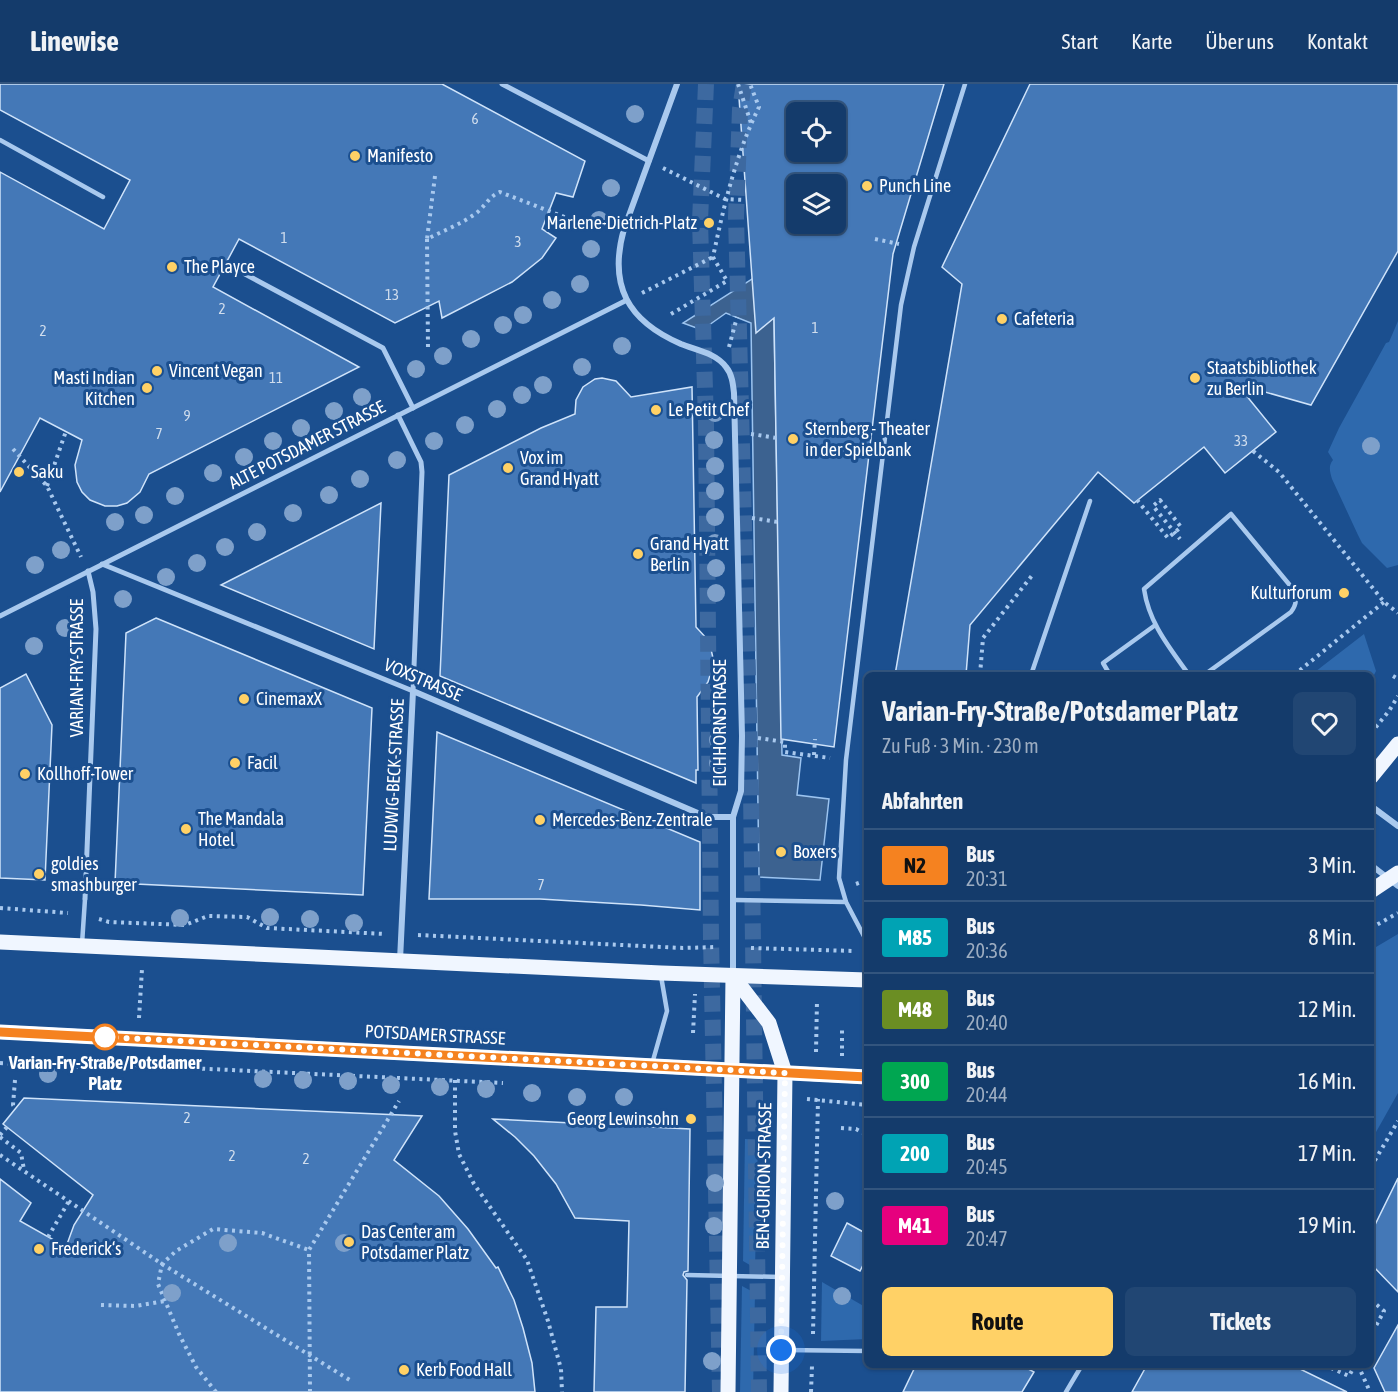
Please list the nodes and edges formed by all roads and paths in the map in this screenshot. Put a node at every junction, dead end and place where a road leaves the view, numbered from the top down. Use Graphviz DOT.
graph roads {
  1 [pos="502,84"];
  2 [pos="677,84"];
  3 [pos="738,84"];
  4 [pos="750,84"];
  5 [pos="965,84"];
  6 [pos="751,123"];
  7 [pos="0,140"];
  8 [pos="649,161"];
  9 [pos="670,170"];
  10 [pos="435,176"];
  11 [pos="103,197"];
  12 [pos="725,199"];
  13 [pos="745,200"];
  14 [pos="585,225"];
  15 [pos="427,239"];
  16 [pos="875,239"];
  17 [pos="914,248"];
  18 [pos="713,256"];
  19 [pos="245,274"];
  20 [pos="662,284"];
  21 [pos="627,300"];
  22 [pos="671,314"];
  23 [pos="737,317"];
  24 [pos="729,347"];
  25 [pos="428,348"];
  26 [pos="413,408"];
  27 [pos="398,415"];
  28 [pos="66,431"];
  29 [pos="751,434"];
  30 [pos="777,438"];
  31 [pos="13,449"];
  32 [pos="1253,450"];
  33 [pos="47,486"];
  34 [pos="1137,500"];
  35 [pos="1090,501"];
  36 [pos="753,518"];
  37 [pos="778,522"];
  38 [pos="1168,524"];
  39 [pos="102,564"];
  40 [pos="88,571"];
  41 [pos="1034,573"];
  42 [pos="1384,602"];
  43 [pos="1398,613"];
  44 [pos="0,616"];
  45 [pos="1154,626"];
  46 [pos="980,672"];
  47 [pos="1032,672"];
  48 [pos="1108,672"];
  49 [pos="1187,672"];
  50 [pos="1208,672"];
  51 [pos="1298,672"];
  52 [pos="1392,676"];
  53 [pos="1398,679"];
  54 [pos="413,691"];
  55 [pos="1398,696"];
  56 [pos="1374,729"];
  57 [pos="754,738"];
  58 [pos="815,739"];
  59 [pos="1398,744"];
  60 [pos="814,756"];
  61 [pos="846,760"];
  62 [pos="1374,773"];
  63 [pos="1374,808"];
  64 [pos="733,817"];
  65 [pos="1398,826"];
  66 [pos="1374,867"];
  67 [pos="1395,880"];
  68 [pos="1374,890"];
  69 [pos="84,899"];
  70 [pos="734,900"];
  71 [pos="846,902"];
  72 [pos="1398,913"];
  73 [pos="134,923"];
  74 [pos="1374,926"];
  75 [pos="367,933"];
  76 [pos="434,936"];
  77 [pos="864,936"];
  78 [pos="0,942"];
  79 [pos="82,946"];
  80 [pos="734,947"];
  81 [pos="817,950"];
  82 [pos="860,951"];
  83 [pos="400,961"];
  84 [pos="142,968"];
  85 [pos="661,973"];
  86 [pos="733,976"];
  87 [pos="817,978"];
  88 [pos="864,980"];
  89 [pos="695,993"];
  90 [pos="139,1020"];
  91 [pos="842,1026"];
  92 [pos="0,1032"];
  93 [pos="693,1033"];
  94 [pos="842,1057"];
  95 [pos="0,1063"];
  96 [pos="652,1066"];
  97 [pos="733,1070"];
  98 [pos="785,1073"];
  99 [pos="816,1074"];
  100 [pos="864,1077"];
  101 [pos="108,1078"];
  102 [pos="15,1080"];
  103 [pos="108,1087"];
  104 [pos="399,1101"];
  105 [pos="857,1103"];
  106 [pos="864,1104"];
  107 [pos="16,1108"];
  108 [pos="1398,1121"];
  109 [pos="7,1127"];
  110 [pos="841,1128"];
  111 [pos="864,1134"];
  112 [pos="0,1136"];
  113 [pos="0,1155"];
  114 [pos="1374,1161"];
  115 [pos="24,1171"];
  116 [pos="69,1201"];
  117 [pos="48,1237"];
  118 [pos="309,1250"];
  119 [pos="162,1264"];
  120 [pos="687,1275"];
  121 [pos="730,1276"];
  122 [pos="782,1277"];
  123 [pos="165,1301"];
  124 [pos="1374,1303"];
  125 [pos="101,1305"];
  126 [pos="1374,1329"];
  127 [pos="781,1350"];
  128 [pos="812,1350"];
  129 [pos="864,1351"];
  130 [pos="310,1355"];
  131 [pos="1080,1368"];
  132 [pos="1331,1368"];
  133 [pos="1355,1368"];
  134 [pos="1358,1368"];
  135 [pos="353,1382"];
  136 [pos="216,1392"];
  137 [pos="310,1392"];
  138 [pos="562,1392"];
  139 [pos="728,1392"];
  140 [pos="780,1392"];
  141 [pos="812,1392"];
  142 [pos="1066,1392"];
  143 [pos="1370,1392"];
  1 -- 8 [label="street"];
  2 -- 8 [label="street"];
  3 -- 6 [label="path"];
  4 -- 6 [label="path"];
  5 -- 17 [label="lane"];
  6 -- 12 [label="path"];
  7 -- 11 [label="lane"];
  8 -- 21 [label="street"];
  9 -- 12 [label="path"];
  10 -- 15 [label="path"];
  12 -- 13 [label="path"];
  12 -- 18 [label="path"];
  14 -- 15 [label="path"];
  15 -- 25 [label="path"];
  16 -- 17 [label="path"];
  17 -- 61 [label="lane"];
  18 -- 20 [label="path"];
  18 -- 22 [label="path"];
  19 -- 26 [label="street"];
  21 -- 26 [label="street, ALTE POTSDAMER STRASSE"];
  21 -- 64 [label="street, EICHHORNSTRASSE"];
  23 -- 24 [label="path"];
  26 -- 27 [label="street, ALTE POTSDAMER STRASSE"];
  27 -- 39 [label="street, ALTE POTSDAMER STRASSE"];
  27 -- 54 [label="street, LUDWIG-BECK-STRASSE"];
  28 -- 33 [label="path"];
  29 -- 30 [label="path"];
  31 -- 33 [label="path"];
  32 -- 42 [label="path"];
  33 -- 40 [label="path"];
  34 -- 38 [label="path"];
  35 -- 47 [label="lane"];
  36 -- 37 [label="path"];
  39 -- 40 [label="street, ALTE POTSDAMER STRASSE"];
  39 -- 54 [label="street, VOXSTRASSE"];
  40 -- 44 [label="street, ALTE POTSDAMER STRASSE"];
  40 -- 69 [label="street, VARIAN-FRY-STRASSE"];
  41 -- 46 [label="path"];
  42 -- 43 [label="path"];
  42 -- 51 [label="path"];
  45 -- 48 [label="lane"];
  45 -- 49 [label="lane"];
  45 -- 50 [label="lane"];
  52 -- 53 [label="path"];
  54 -- 64 [label="street, VOXSTRASSE"];
  54 -- 83 [label="street, LUDWIG-BECK-STRASSE"];
  55 -- 56 [label="path"];
  57 -- 60 [label="path"];
  58 -- 60 [label="path"];
  59 -- 62 [label="main road"];
  60 -- 61 [label="path"];
  61 -- 71 [label="lane"];
  63 -- 65 [label="street"];
  64 -- 70 [label="street, EICHHORNSTRASSE"];
  66 -- 67 [label="street"];
  67 -- 68 [label="main road"];
  69 -- 79 [label="lane, VARIAN-FRY-STRASSE"];
  70 -- 71 [label="lane"];
  70 -- 80 [label="street, EICHHORNSTRASSE"];
  71 -- 77 [label="lane"];
  72 -- 74 [label="path"];
  73 -- 75 [label="path"];
  76 -- 80 [label="path"];
  78 -- 79 [label="main road"];
  79 -- 83 [label="main road"];
  80 -- 81 [label="path"];
  80 -- 86 [label="street, EICHHORNSTRASSE"];
  81 -- 82 [label="path"];
  81 -- 87 [label="path"];
  83 -- 85 [label="main road"];
  84 -- 90 [label="path"];
  85 -- 86 [label="main road"];
  85 -- 96 [label="lane"];
  86 -- 87 [label="main road"];
  86 -- 97 [label="main road, EICHHORNSTRASSE"];
  86 -- 98 [label="main road, BEN-GURION-STRASSE"];
  87 -- 88 [label="main road"];
  87 -- 99 [label="path"];
  89 -- 93 [label="path"];
  91 -- 94 [label="path"];
  92 -- 96 [label="main road, POTSDAMER STRASSE"];
  95 -- 138 [label="path"];
  96 -- 97 [label="main road, POTSDAMER STRASSE"];
  97 -- 98 [label="main road, POTSDAMER STRASSE"];
  97 -- 121 [label="main road, BEN-GURION-STRASSE"];
  98 -- 99 [label="main road, POTSDAMER STRASSE"];
  98 -- 122 [label="main road, BEN-GURION-STRASSE"];
  99 -- 100 [label="main road, POTSDAMER STRASSE"];
  99 -- 128 [label="path"];
  101 -- 103 [label="path"];
  102 -- 107 [label="path"];
  104 -- 118 [label="path"];
  105 -- 106 [label="path"];
  108 -- 114 [label="path"];
  109 -- 112 [label="path"];
  110 -- 111 [label="path"];
  112 -- 115 [label="path"];
  113 -- 115 [label="path"];
  115 -- 116 [label="path"];
  116 -- 117 [label="path"];
  116 -- 119 [label="path"];
  118 -- 119 [label="path"];
  118 -- 130 [label="path"];
  119 -- 123 [label="path"];
  119 -- 130 [label="path"];
  120 -- 121 [label="lane"];
  121 -- 122 [label="lane"];
  121 -- 139 [label="main road, BEN-GURION-STRASSE"];
  122 -- 127 [label="main road, BEN-GURION-STRASSE"];
  123 -- 125 [label="path"];
  123 -- 136 [label="path"];
  124 -- 126 [label="path"];
  127 -- 128 [label="lane"];
  127 -- 140 [label="main road, BEN-GURION-STRASSE"];
  128 -- 129 [label="lane"];
  128 -- 141 [label="path"];
  130 -- 135 [label="path"];
  130 -- 137 [label="path"];
  131 -- 142 [label="lane"];
  132 -- 133 [label="path"];
  134 -- 143 [label="path"];
}
